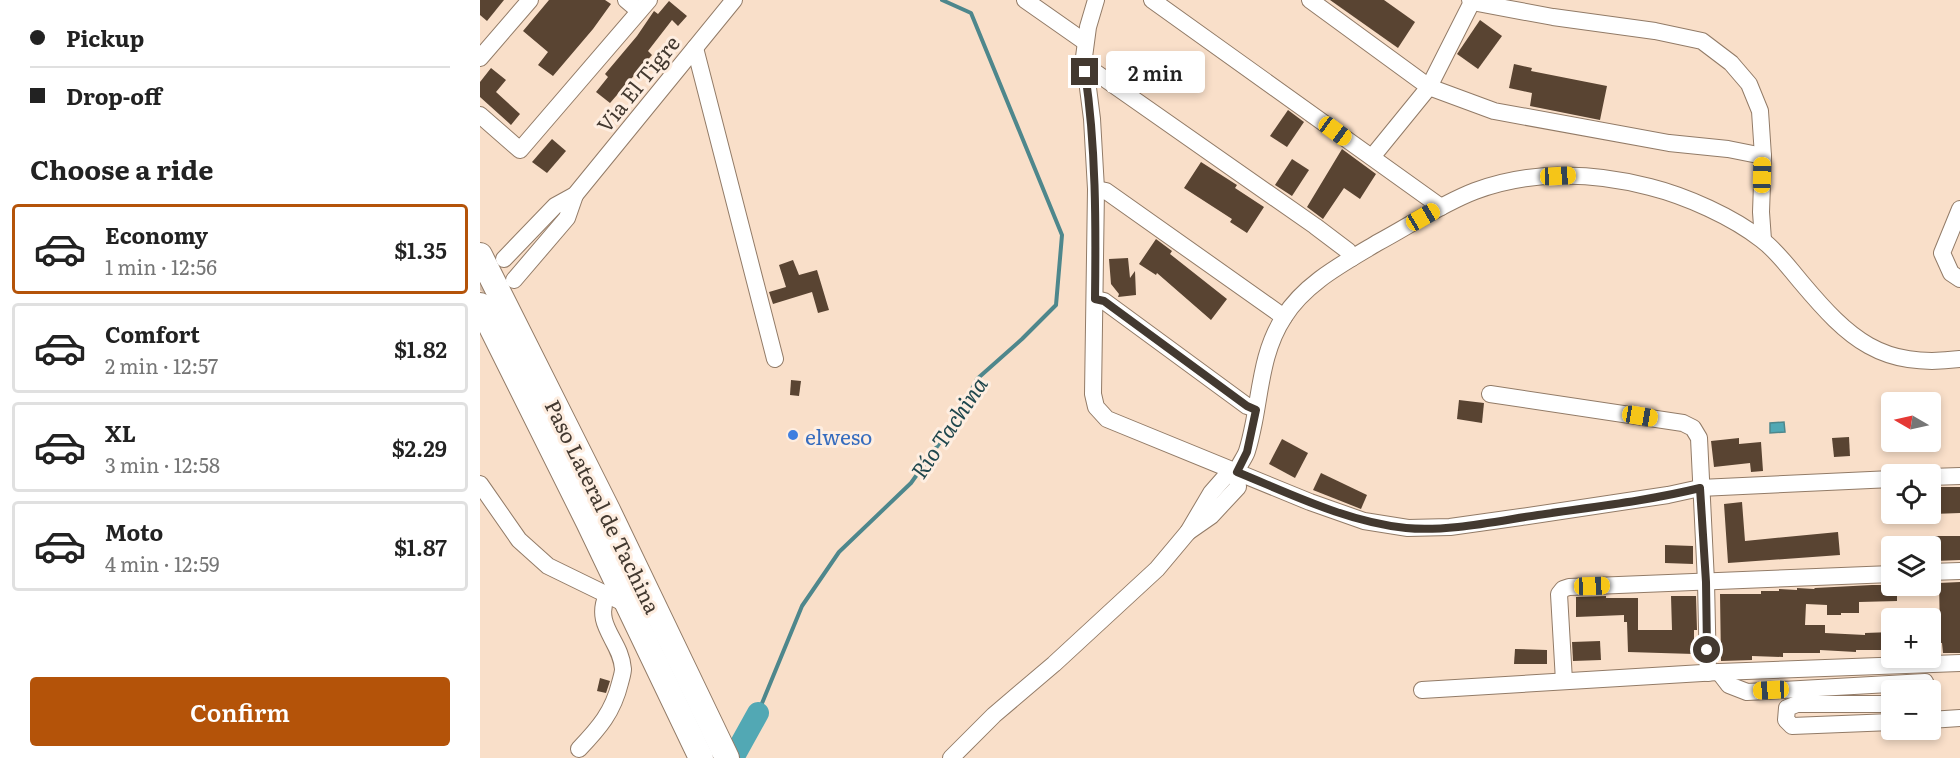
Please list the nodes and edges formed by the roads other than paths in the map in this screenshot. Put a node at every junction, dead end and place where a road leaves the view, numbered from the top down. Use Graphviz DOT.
graph roads {
  1 [pos="530,0"];
  2 [pos="626,0"];
  3 [pos="734,0"];
  4 [pos="1025,0"];
  5 [pos="1096,0"];
  6 [pos="1152,0"];
  7 [pos="1310,0"];
  8 [pos="1471,1"];
  9 [pos="644,6"];
  10 [pos="1085,42"];
  11 [pos="695,48"];
  12 [pos="480,58"];
  13 [pos="1085,72"];
  14 [pos="1429,87"];
  15 [pos="480,115"];
  16 [pos="1763,156"];
  17 [pos="1372,157"];
  18 [pos="1096,189"];
  19 [pos="575,195"];
  20 [pos="1441,207"];
  21 [pos="1960,209"];
  22 [pos="1763,240"];
  23 [pos="480,255"];
  24 [pos="1352,258"];
  25 [pos="504,259"];
  26 [pos="1960,279"];
  27 [pos="514,280"];
  28 [pos="1095,299"];
  29 [pos="480,305"];
  30 [pos="1284,317"];
  31 [pos="776,359"];
  32 [pos="1960,359"];
  33 [pos="1490,394"];
  34 [pos="1256,410"];
  35 [pos="1237,472"];
  36 [pos="1960,476"];
  37 [pos="1941,477"];
  38 [pos="1881,480"];
  39 [pos="480,484"];
  40 [pos="1700,488"];
  41 [pos="1960,571"];
  42 [pos="1941,572"];
  43 [pos="1881,574"];
  44 [pos="1706,582"];
  45 [pos="617,600"];
  46 [pos="651,628"];
  47 [pos="1960,663"];
  48 [pos="1713,673"];
  49 [pos="1564,681"];
  50 [pos="1881,684"];
  51 [pos="1422,690"];
  52 [pos="1881,704"];
  53 [pos="1960,718"];
  54 [pos="1941,719"];
  55 [pos="1881,722"];
  56 [pos="579,749"];
  57 [pos="700,758"];
  58 [pos="727,758"];
  59 [pos="951,758"];
  1 -- 12 [label="street"];
  2 -- 9 [label="street"];
  3 -- 11 [label="street, Via El Tigre"];
  4 -- 10 [label="street"];
  5 -- 10 [label="street"];
  6 -- 17 [label="street"];
  7 -- 14 [label="street"];
  8 -- 14 [label="street"];
  8 -- 16 [label="street"];
  9 -- 15 [label="street"];
  10 -- 13 [label="street"];
  11 -- 19 [label="street, Via El Tigre"];
  11 -- 31 [label="street"];
  13 -- 18 [label="street"];
  13 -- 24 [label="street"];
  14 -- 16 [label="street"];
  14 -- 17 [label="street"];
  16 -- 22 [label="street"];
  17 -- 20 [label="street"];
  18 -- 28 [label="street"];
  18 -- 30 [label="street"];
  19 -- 25 [label="street, Via El Tigre"];
  19 -- 27 [label="street, Via El Tigre"];
  20 -- 22 [label="street"];
  20 -- 24 [label="street"];
  21 -- 26 [label="street"];
  22 -- 32 [label="street"];
  23 -- 46 [label="highway, Paso Lateral de Tachina"];
  24 -- 30 [label="street"];
  28 -- 34 [label="street"];
  28 -- 35 [label="street"];
  29 -- 45 [label="highway, Paso Lateral de Tachina"];
  30 -- 34 [label="street"];
  33 -- 40 [label="street"];
  34 -- 35 [label="street"];
  35 -- 40 [label="street"];
  35 -- 59 [label="street"];
  36 -- 37 [label="street"];
  38 -- 40 [label="street"];
  39 -- 45 [label="street"];
  40 -- 44 [label="street"];
  41 -- 42 [label="street"];
  43 -- 44 [label="street"];
  44 -- 48 [label="street"];
  44 -- 49 [label="street"];
  45 -- 46 [label="highway, Paso Lateral de Tachina"];
  45 -- 56 [label="street"];
  46 -- 57 [label="highway, Paso Lateral de Tachina"];
  46 -- 58 [label="highway, Paso Lateral de Tachina"];
  47 -- 48 [label="street"];
  48 -- 49 [label="street"];
  48 -- 50 [label="street"];
  49 -- 51 [label="street"];
  52 -- 55 [label="street"];
  53 -- 54 [label="street"];
}
